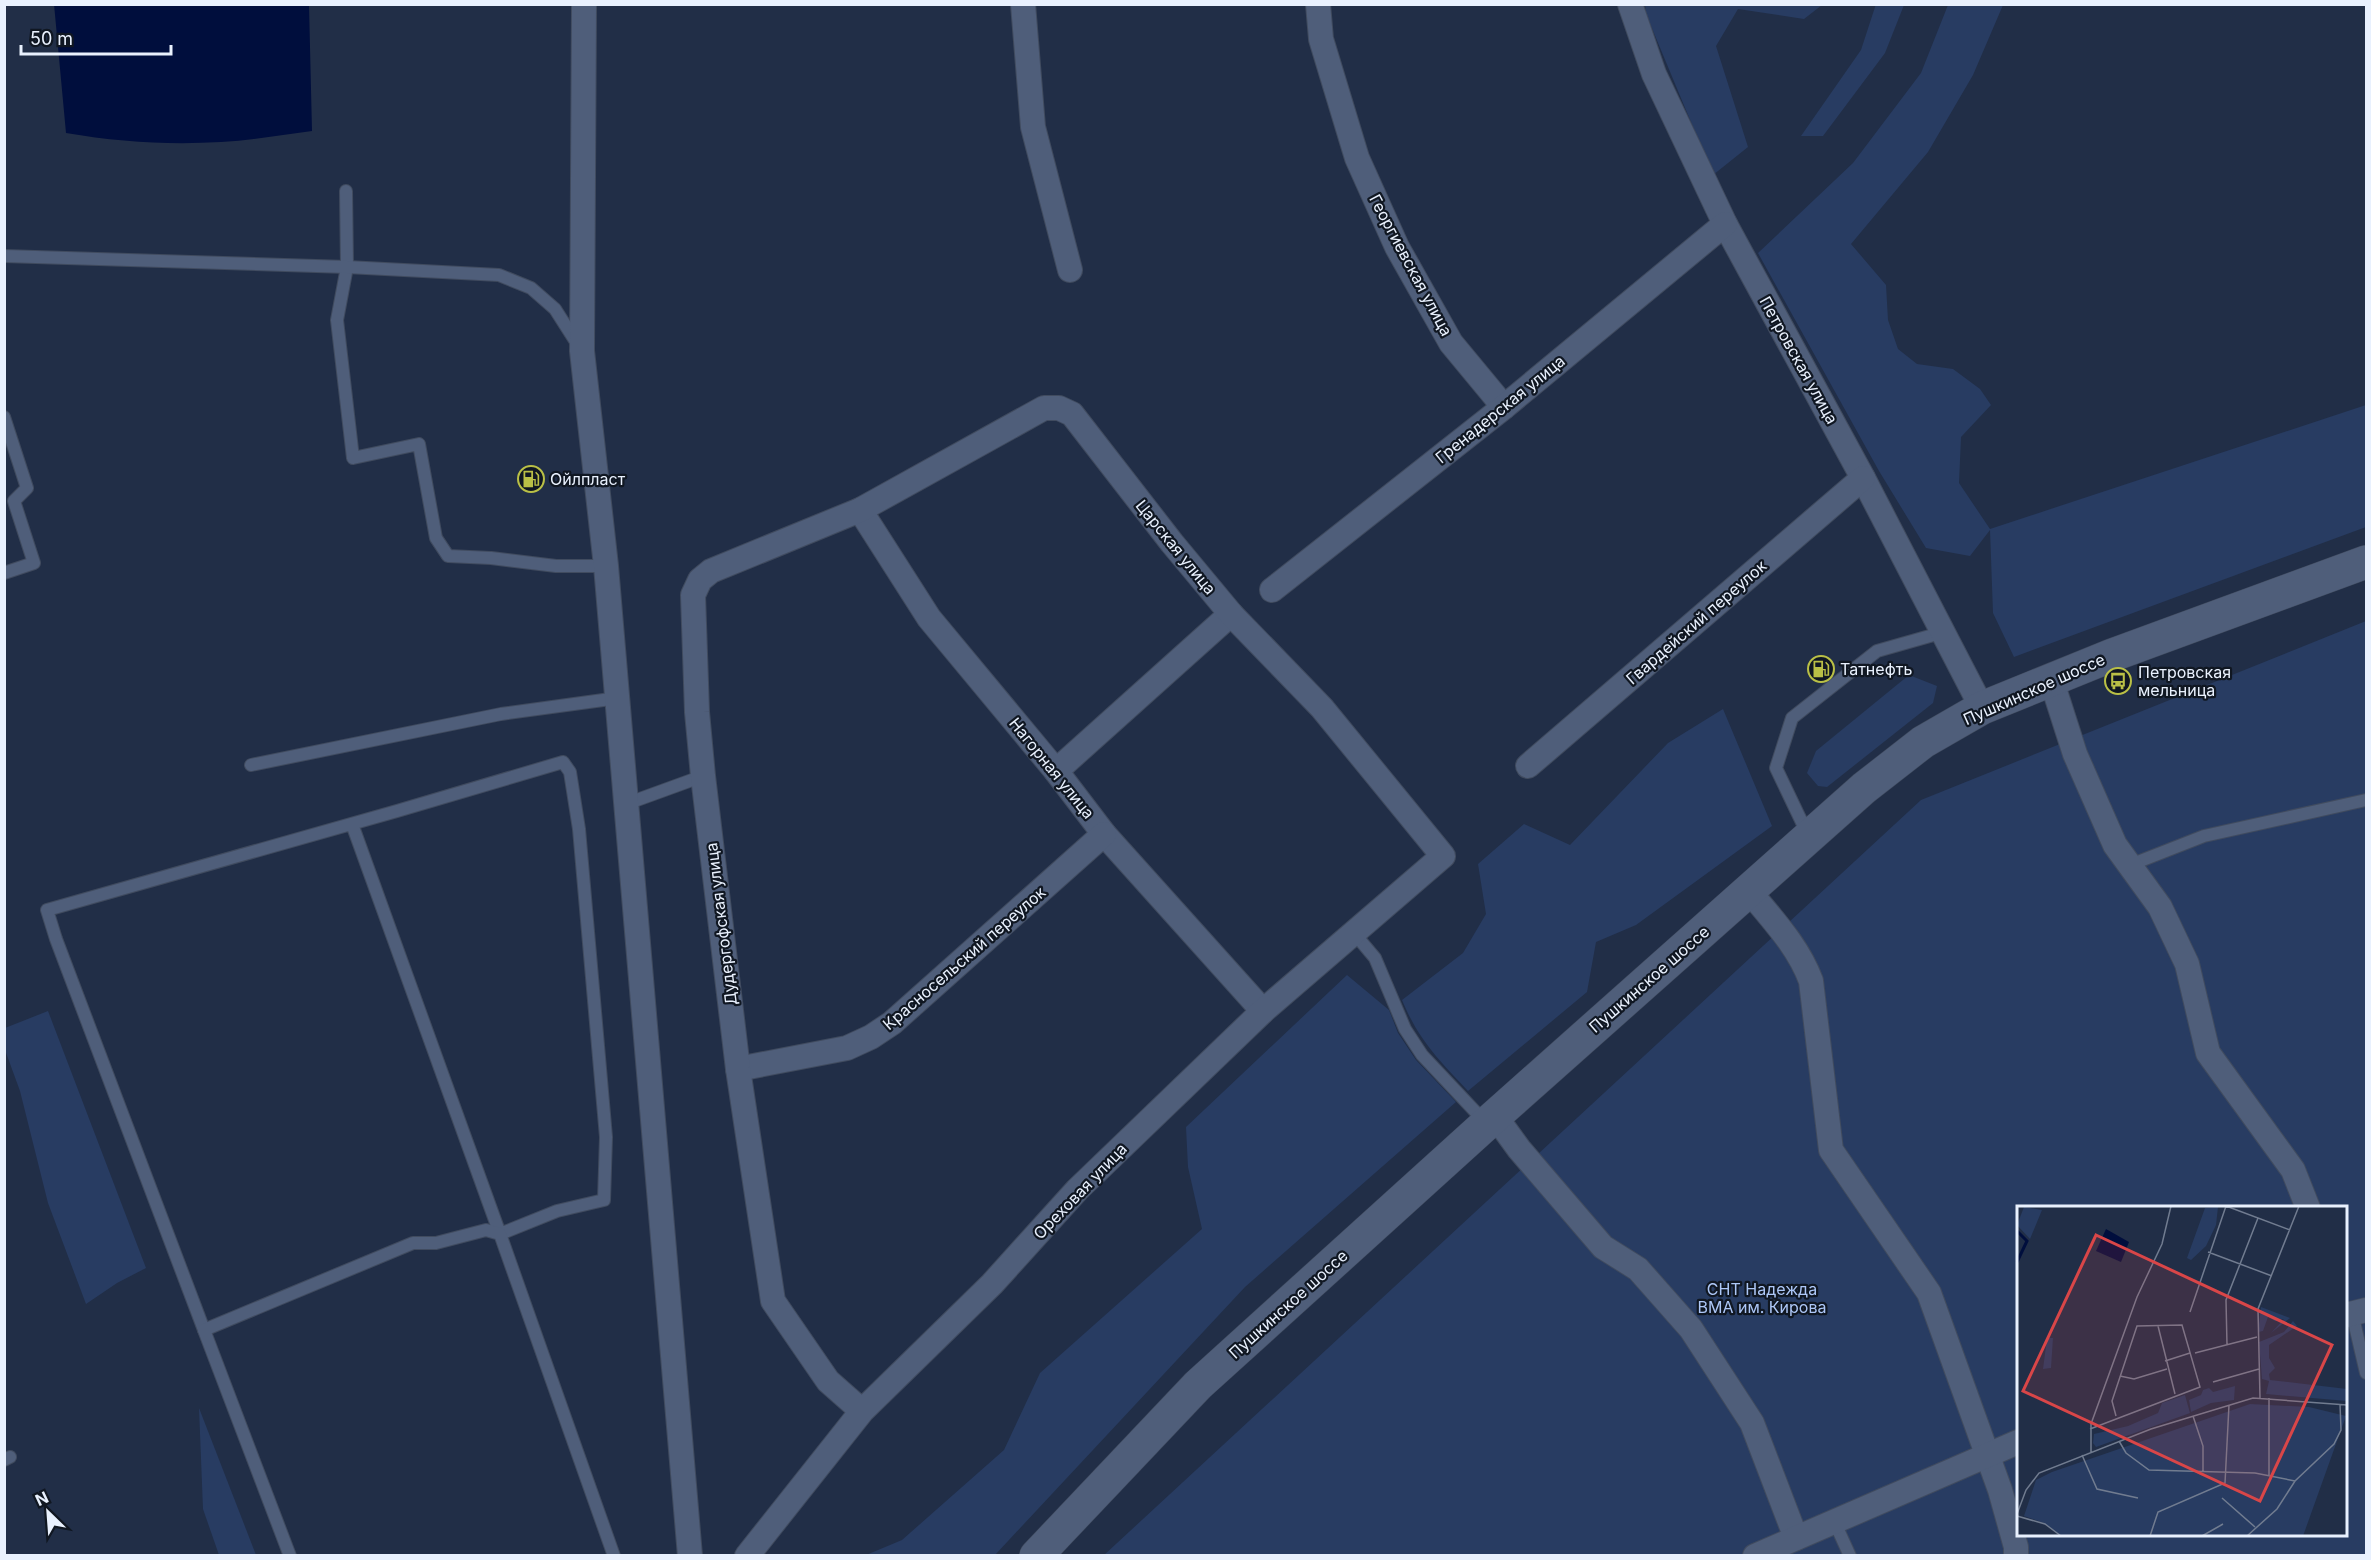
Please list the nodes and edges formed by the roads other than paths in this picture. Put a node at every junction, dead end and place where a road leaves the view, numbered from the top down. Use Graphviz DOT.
graph roads {
  1 [pos="584,4"];
  2 [pos="1023,4"];
  3 [pos="1318,4"];
  4 [pos="1630,4"];
  5 [pos="346,191"];
  6 [pos="1725,224"];
  7 [pos="4,256"];
  8 [pos="347,267"];
  9 [pos="1070,270"];
  10 [pos="582,351"];
  11 [pos="1504,407"];
  12 [pos="4,417"];
  13 [pos="1863,478"];
  14 [pos="860,510"];
  15 [pos="2367,562"];
  16 [pos="606,566"];
  17 [pos="4,573"];
  18 [pos="1272,590"];
  19 [pos="1231,614"];
  20 [pos="1944,632"];
  21 [pos="2051,679"];
  22 [pos="618,698"];
  23 [pos="1982,708"];
  24 [pos="251,765"];
  25 [pos="1528,765"];
  26 [pos="1056,771"];
  27 [pos="703,776"];
  28 [pos="2367,800"];
  29 [pos="626,804"];
  30 [pos="352,824"];
  31 [pos="1104,834"];
  32 [pos="1809,837"];
  33 [pos="1443,856"];
  34 [pos="2130,865"];
  35 [pos="1749,891"];
  36 [pos="1354,933"];
  37 [pos="1263,1011"];
  38 [pos="738,1069"];
  39 [pos="1490,1120"];
  40 [pos="2307,1206"];
  41 [pos="500,1234"];
  42 [pos="2352,1309"];
  43 [pos="204,1330"];
  44 [pos="2367,1373"];
  45 [pos="862,1411"];
  46 [pos="2017,1443"];
  47 [pos="1988,1456"];
  48 [pos="1834,1523"];
  49 [pos="1796,1538"];
  50 [pos="290,1556"];
  51 [pos="614,1556"];
  52 [pos="690,1556"];
  53 [pos="747,1556"];
  54 [pos="1036,1556"];
  55 [pos="1755,1556"];
  56 [pos="1850,1556"];
  57 [pos="2016,1556"];
  1 -- 10 [label="street"];
  2 -- 9 [label="street"];
  3 -- 11 [label="street, Георгиевская улица"];
  4 -- 6 [label="street, Петровская улица"];
  5 -- 8 [label="lane"];
  6 -- 11 [label="street, Гренадерская улица"];
  6 -- 13 [label="street, Петровская улица"];
  7 -- 8 [label="lane"];
  8 -- 10 [label="lane"];
  8 -- 16 [label="lane"];
  10 -- 16 [label="street"];
  11 -- 18 [label="street, Гренадерская улица"];
  12 -- 17 [label="lane"];
  13 -- 20 [label="street, Петровская улица"];
  13 -- 25 [label="street, Гвардейский переулок"];
  14 -- 19 [label="street, Царская улица"];
  14 -- 26 [label="street, Нагорная улица"];
  14 -- 27 [label="street, Дудергофская улица"];
  15 -- 21 [label="main road, Пушкинское шоссе"];
  16 -- 22 [label="street"];
  19 -- 26 [label="street"];
  19 -- 33 [label="street, Царская улица"];
  20 -- 23 [label="street, Петровская улица"];
  20 -- 32 [label="lane"];
  21 -- 23 [label="main road, Пушкинское шоссе"];
  21 -- 34 [label="street"];
  22 -- 24 [label="lane"];
  22 -- 29 [label="street"];
  23 -- 32 [label="main road, Пушкинское шоссе"];
  26 -- 31 [label="street, Нагорная улица"];
  27 -- 29 [label="lane"];
  27 -- 38 [label="street, Дудергофская улица"];
  28 -- 34 [label="lane"];
  29 -- 52 [label="street"];
  30 -- 41 [label="lane"];
  30 -- 41 [label="lane"];
  30 -- 43 [label="lane"];
  31 -- 37 [label="street, Нагорная улица"];
  31 -- 38 [label="street, Красносельский переулок"];
  32 -- 35 [label="main road, Пушкинское шоссе"];
  33 -- 36 [label="street, Ореховая улица"];
  34 -- 40 [label="street"];
  35 -- 39 [label="main road, Пушкинское шоссе"];
  35 -- 47 [label="street"];
  36 -- 37 [label="street, Ореховая улица"];
  36 -- 39 [label="lane"];
  37 -- 45 [label="street, Ореховая улица"];
  38 -- 45 [label="street, Дудергофская улица"];
  39 -- 49 [label="street"];
  39 -- 54 [label="main road, Пушкинское шоссе"];
  41 -- 43 [label="lane"];
  41 -- 51 [label="lane"];
  42 -- 44 [label="lane"];
  43 -- 50 [label="lane"];
  45 -- 53 [label="street, Ореховая улица"];
  46 -- 47 [label="street"];
  47 -- 48 [label="street"];
  47 -- 57 [label="street"];
  48 -- 49 [label="street"];
  48 -- 56 [label="lane"];
  49 -- 55 [label="street"];
}
